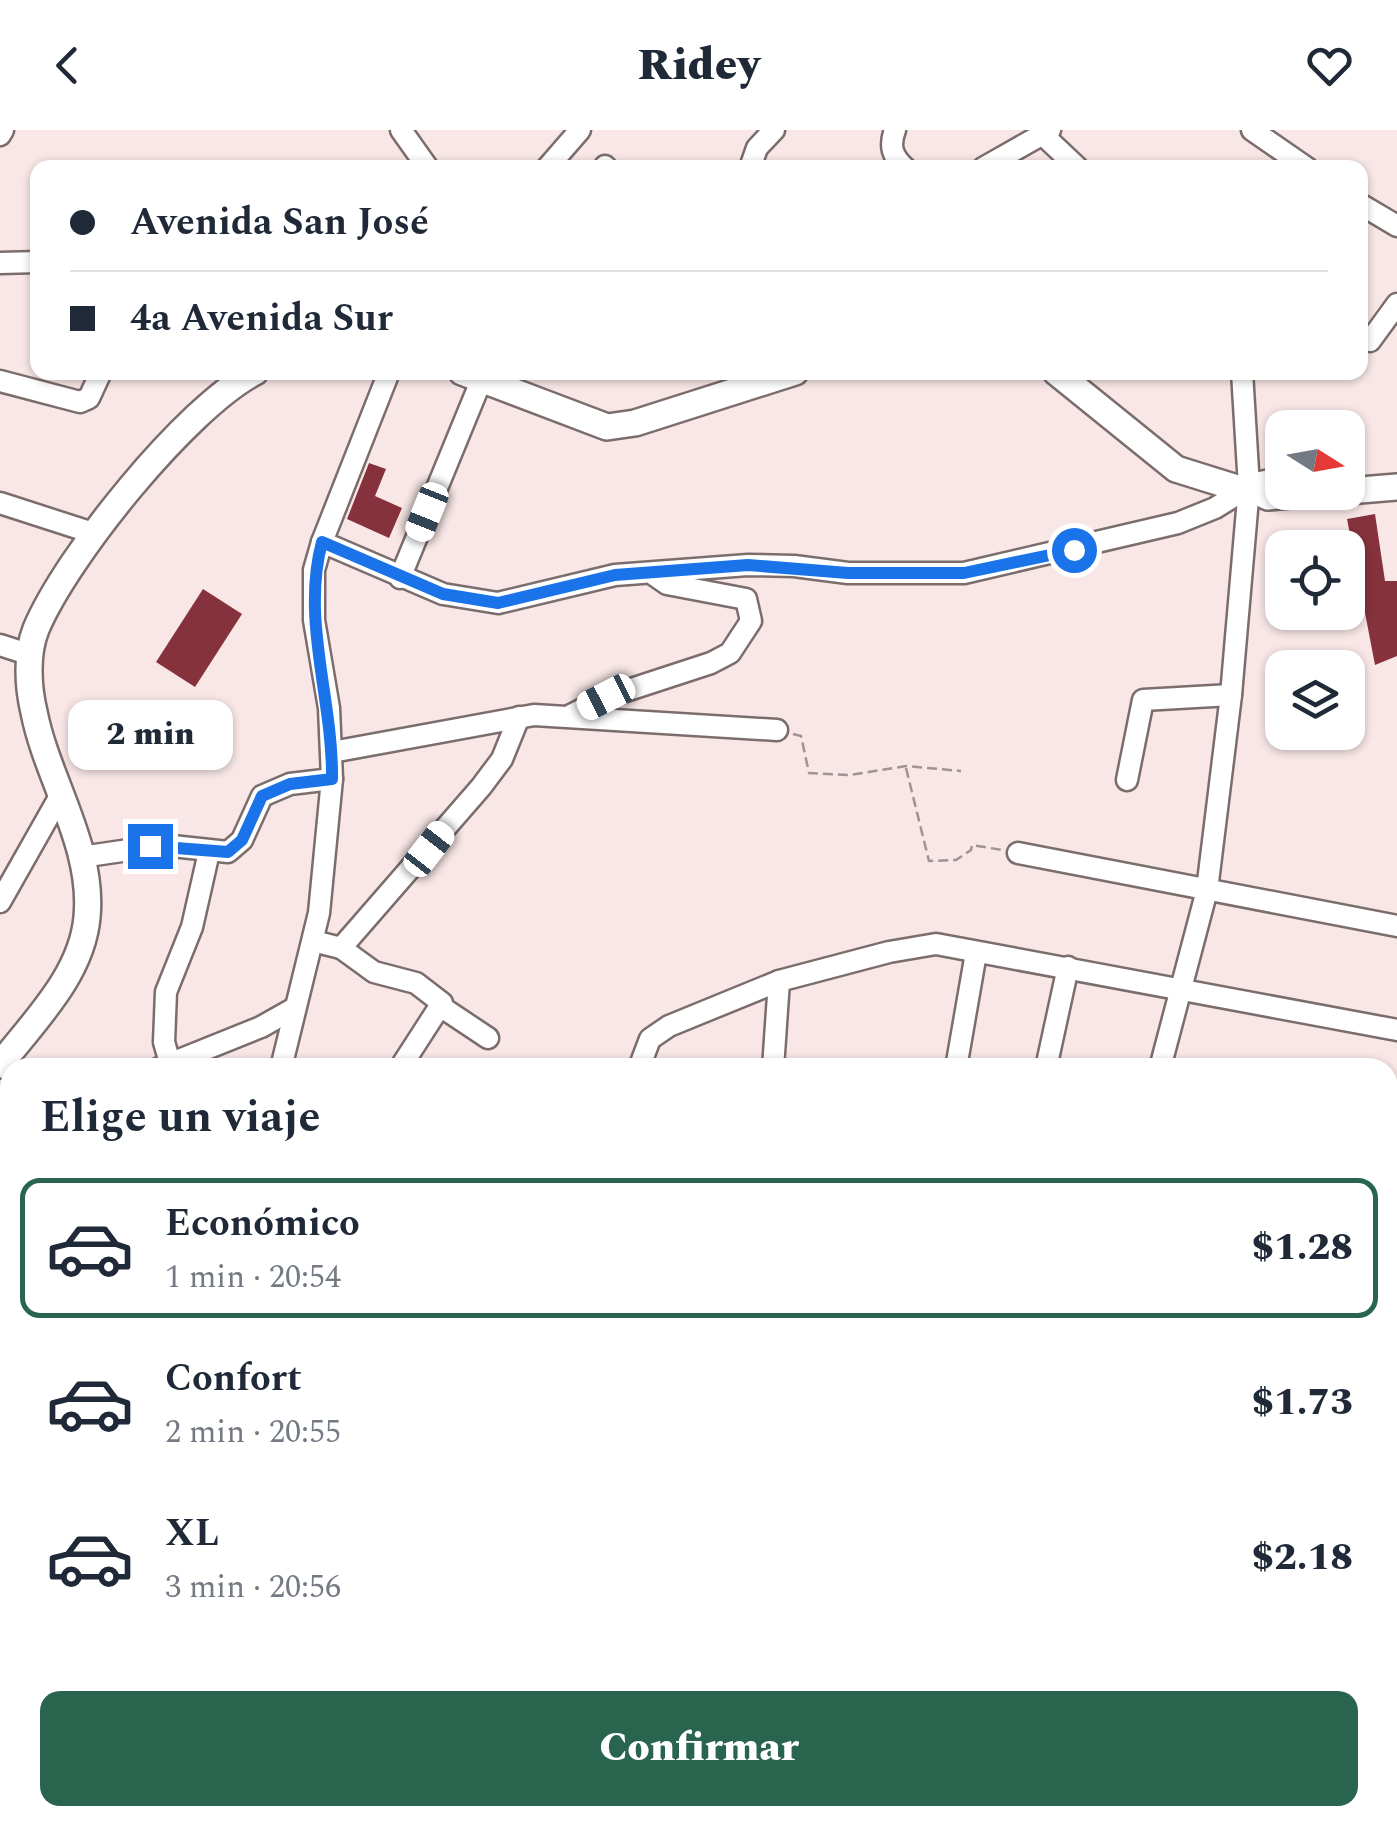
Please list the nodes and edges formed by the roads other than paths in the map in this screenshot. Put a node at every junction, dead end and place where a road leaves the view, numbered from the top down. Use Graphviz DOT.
graph roads {
  1 [pos="580,130"];
  2 [pos="774,130"];
  3 [pos="895,130"];
  4 [pos="1252,130"];
  5 [pos="1047,132"];
  6 [pos="406,134"];
  7 [pos="423,160"];
  8 [pos="554,160"];
  9 [pos="753,160"];
  10 [pos="896,160"];
  11 [pos="997,160"];
  12 [pos="1071,160"];
  13 [pos="1295,160"];
  14 [pos="1368,209"];
  15 [pos="1397,226"];
  16 [pos="30,262"];
  17 [pos="0,263"];
  18 [pos="1397,304"];
  19 [pos="1370,341"];
  20 [pos="97,380"];
  21 [pos="244,380"];
  22 [pos="386,380"];
  23 [pos="471,380"];
  24 [pos="480,380"];
  25 [pos="770,380"];
  26 [pos="1066,380"];
  27 [pos="1242,380"];
  28 [pos="0,381"];
  29 [pos="1397,472"];
  30 [pos="1365,475"];
  31 [pos="1265,484"];
  32 [pos="1397,486"];
  33 [pos="1249,487"];
  34 [pos="1365,489"];
  35 [pos="1265,495"];
  36 [pos="0,504"];
  37 [pos="96,534"];
  38 [pos="322,542"];
  39 [pos="652,574"];
  40 [pos="400,578"];
  41 [pos="0,645"];
  42 [pos="30,655"];
  43 [pos="1231,694"];
  44 [pos="571,716"];
  45 [pos="519,718"];
  46 [pos="777,730"];
  47 [pos="332,752"];
  48 [pos="332,779"];
  49 [pos="1127,780"];
  50 [pos="60,796"];
  51 [pos="209,852"];
  52 [pos="1018,854"];
  53 [pos="81,857"];
  54 [pos="1207,890"];
  55 [pos="0,902"];
  56 [pos="1397,926"];
  57 [pos="312,941"];
  58 [pos="341,948"];
  59 [pos="976,954"];
  60 [pos="1068,967"];
  61 [pos="780,981"];
  62 [pos="1182,991"];
  63 [pos="440,1006"];
  64 [pos="292,1008"];
  65 [pos="1397,1030"];
  66 [pos="488,1038"];
  67 [pos="6,1058"];
  68 [pos="165,1058"];
  69 [pos="184,1058"];
  70 [pos="283,1058"];
  71 [pos="406,1058"];
  72 [pos="643,1058"];
  73 [pos="773,1058"];
  74 [pos="958,1058"];
  75 [pos="1048,1058"];
  76 [pos="1163,1058"];
  1 -- 8 [label="street"];
  2 -- 9 [label="street"];
  3 -- 10 [label="street"];
  4 -- 13 [label="street"];
  5 -- 11 [label="street"];
  5 -- 12 [label="street"];
  6 -- 7 [label="street"];
  14 -- 15 [label="street"];
  16 -- 17 [label="street"];
  18 -- 19 [label="street"];
  20 -- 28 [label="street"];
  21 -- 37 [label="main road"];
  22 -- 38 [label="street"];
  23 -- 40 [label="street"];
  24 -- 25 [label="main road"];
  26 -- 33 [label="main road"];
  27 -- 33 [label="street"];
  29 -- 30 [label="main road"];
  31 -- 33 [label="main road"];
  32 -- 34 [label="main road"];
  33 -- 35 [label="main road"];
  33 -- 39 [label="street"];
  33 -- 43 [label="street"];
  36 -- 37 [label="street"];
  37 -- 42 [label="main road"];
  38 -- 40 [label="street"];
  38 -- 47 [label="street"];
  39 -- 40 [label="street"];
  39 -- 44 [label="street"];
  41 -- 42 [label="street"];
  42 -- 50 [label="main road"];
  43 -- 49 [label="street"];
  43 -- 54 [label="street"];
  44 -- 45 [label="street"];
  44 -- 46 [label="street"];
  45 -- 47 [label="street"];
  45 -- 58 [label="street"];
  47 -- 48 [label="street"];
  48 -- 51 [label="street"];
  48 -- 57 [label="street"];
  50 -- 53 [label="main road"];
  50 -- 55 [label="street"];
  51 -- 53 [label="street"];
  51 -- 68 [label="street"];
  52 -- 54 [label="street"];
  53 -- 67 [label="main road"];
  54 -- 56 [label="street"];
  54 -- 62 [label="street"];
  57 -- 58 [label="street"];
  57 -- 64 [label="street"];
  58 -- 63 [label="street"];
  59 -- 60 [label="street"];
  59 -- 61 [label="street"];
  59 -- 74 [label="street"];
  60 -- 62 [label="street"];
  60 -- 75 [label="street"];
  61 -- 72 [label="street"];
  61 -- 73 [label="street"];
  62 -- 65 [label="street"];
  62 -- 76 [label="street"];
  63 -- 66 [label="street"];
  63 -- 71 [label="street"];
  64 -- 69 [label="street"];
  64 -- 70 [label="street"];
}
